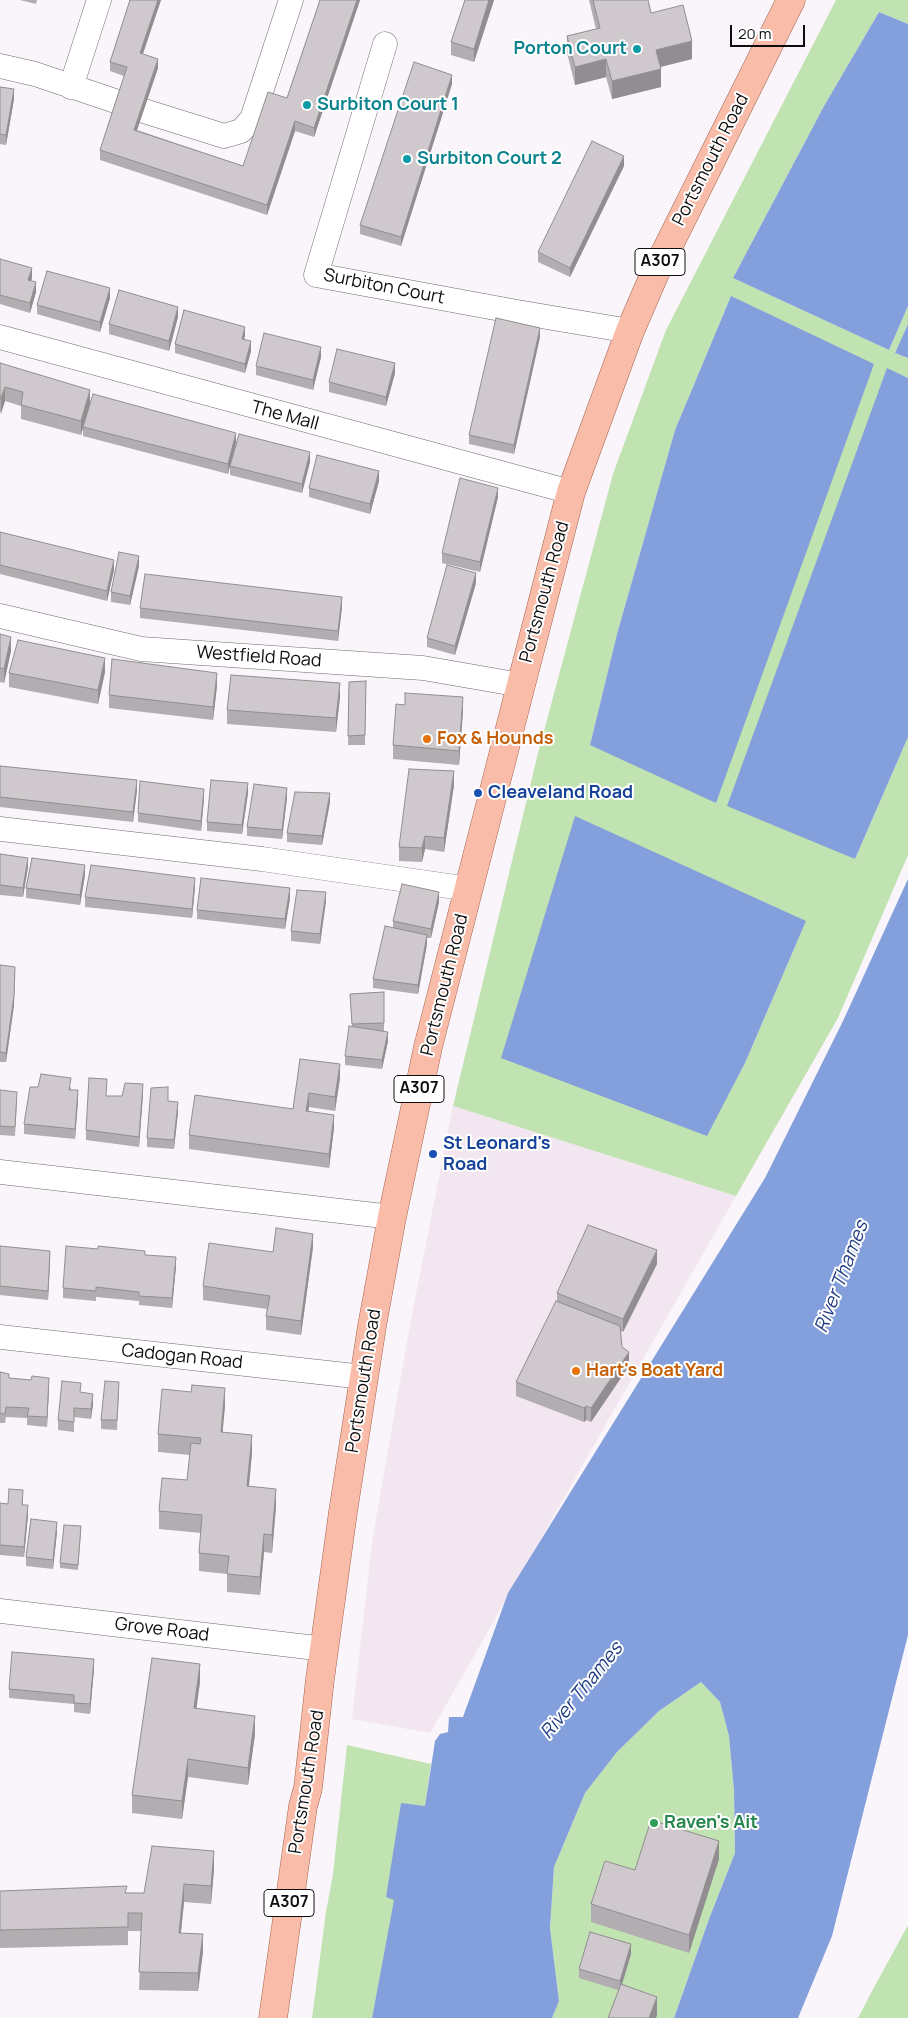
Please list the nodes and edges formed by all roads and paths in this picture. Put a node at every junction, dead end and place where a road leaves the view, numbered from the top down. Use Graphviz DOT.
graph roads {
  1 [pos="99,0"];
  2 [pos="291,0"];
  3 [pos="791,0"];
  4 [pos="385,44"];
  5 [pos="0,66"];
  6 [pos="71,87"];
  7 [pos="118,102"];
  8 [pos="144,111"];
  9 [pos="630,331"];
  10 [pos="0,337"];
  11 [pos="571,492"];
  12 [pos="0,616"];
  13 [pos="521,685"];
  14 [pos="0,829"];
  15 [pos="469,889"];
  16 [pos="0,1172"];
  17 [pos="392,1217"];
  18 [pos="0,1337"];
  19 [pos="364,1377"];
  20 [pos="0,1611"];
  21 [pos="325,1649"];
  22 [pos="273,2018"];
  1 -- 6 [label="street"];
  2 -- 8 [label="street"];
  3 -- 9 [label="main road, Portsmouth Road / A307"];
  4 -- 9 [label="street, Surbiton Court"];
  5 -- 6 [label="street"];
  6 -- 7 [label="street"];
  9 -- 11 [label="main road, Portsmouth Road / A307"];
  10 -- 11 [label="street, The Mall"];
  11 -- 13 [label="main road, Portsmouth Road / A307"];
  12 -- 13 [label="street, Westfield Road"];
  13 -- 15 [label="main road, Portsmouth Road / A307"];
  14 -- 15 [label="street"];
  15 -- 17 [label="main road, Portsmouth Road / A307"];
  16 -- 17 [label="street"];
  17 -- 19 [label="main road, Portsmouth Road / A307"];
  18 -- 19 [label="street, Cadogan Road"];
  19 -- 21 [label="main road, Portsmouth Road / A307"];
  20 -- 21 [label="street, Grove Road"];
  21 -- 22 [label="main road, Portsmouth Road / A307"];
}
